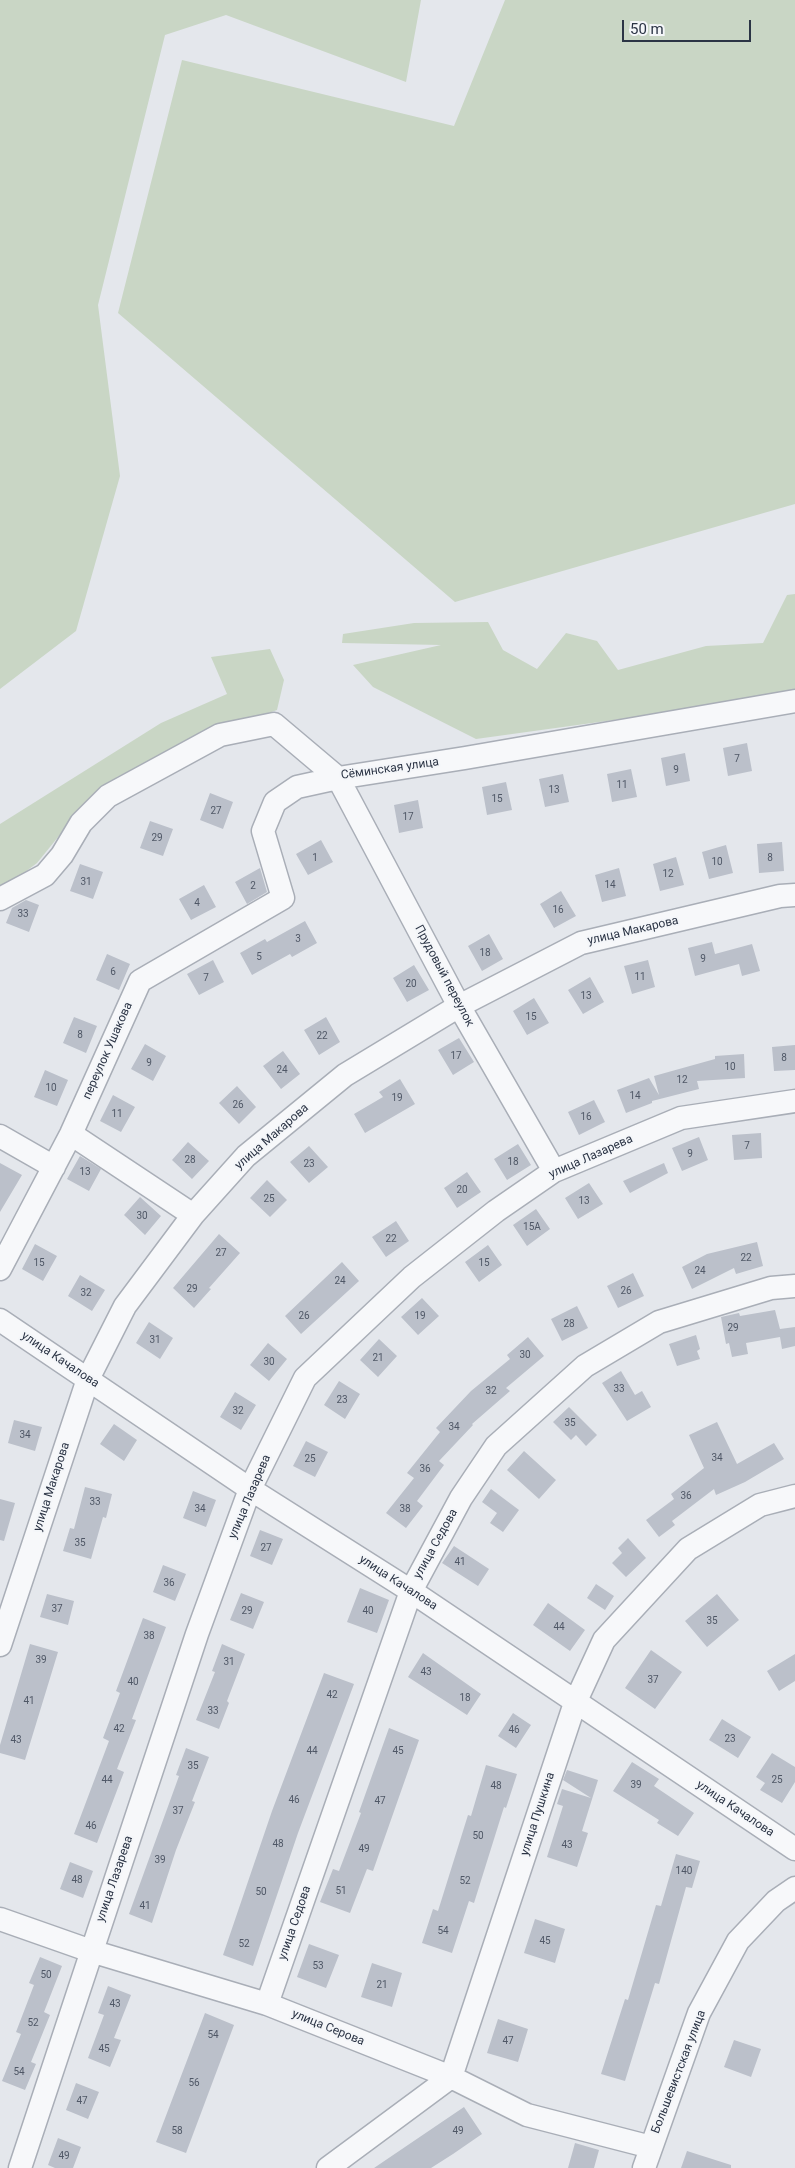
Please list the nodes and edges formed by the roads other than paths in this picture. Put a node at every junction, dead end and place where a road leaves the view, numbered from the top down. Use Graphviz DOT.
graph roads {
  1 [pos="795,701"];
  2 [pos="338,778"];
  3 [pos="795,895"];
  4 [pos="0,899"];
  5 [pos="459,1006"];
  6 [pos="795,1101"];
  7 [pos="71,1134"];
  8 [pos="0,1136"];
  9 [pos="54,1167"];
  10 [pos="554,1171"];
  11 [pos="193,1215"];
  12 [pos="0,1269"];
  13 [pos="795,1286"];
  14 [pos="0,1320"];
  15 [pos="88,1379"];
  16 [pos="250,1488"];
  17 [pos="795,1496"];
  18 [pos="411,1591"];
  19 [pos="0,1645"];
  20 [pos="575,1703"];
  21 [pos="795,1849"];
  22 [pos="795,1888"];
  23 [pos="0,1919"];
  24 [pos="91,1951"];
  25 [pos="267,2004"];
  26 [pos="451,2077"];
  27 [pos="651,2147"];
  28 [pos="20,2168"];
  29 [pos="328,2168"];
  30 [pos="644,2168"];
  1 -- 2 [label="street, Сёминская улица"];
  2 -- 4 [label="street, Сёминская улица"];
  2 -- 5 [label="street, Прудовый переулок"];
  2 -- 7 [label="street, переулок Ушакова"];
  3 -- 5 [label="street, улица Макарова"];
  5 -- 10 [label="street, Прудовый переулок"];
  5 -- 11 [label="street, улица Макарова"];
  6 -- 10 [label="street, улица Лазарева"];
  7 -- 9 [label="street, переулок Ушакова"];
  7 -- 11 [label="street"];
  8 -- 9 [label="street"];
  9 -- 12 [label="street, переулок Ушакова"];
  10 -- 16 [label="street, улица Лазарева"];
  11 -- 15 [label="street, улица Макарова"];
  13 -- 18 [label="street, улица Седова"];
  14 -- 15 [label="street, улица Качалова"];
  15 -- 16 [label="street, улица Качалова"];
  15 -- 19 [label="street, улица Макарова"];
  16 -- 18 [label="street, улица Качалова"];
  16 -- 24 [label="street, улица Лазарева"];
  17 -- 20 [label="street, улица Пушкина"];
  18 -- 20 [label="street, улица Качалова"];
  18 -- 25 [label="street, улица Седова"];
  20 -- 21 [label="street, улица Качалова"];
  20 -- 26 [label="street, улица Пушкина"];
  22 -- 27 [label="street, Большевистская улица"];
  23 -- 24 [label="street, улица Серова"];
  24 -- 25 [label="street, улица Серова"];
  24 -- 28 [label="street, улица Лазарева"];
  25 -- 26 [label="street, улица Серова"];
  26 -- 27 [label="street, улица Серова"];
  26 -- 29 [label="street"];
  27 -- 30 [label="street, Большевистская улица"];
}
